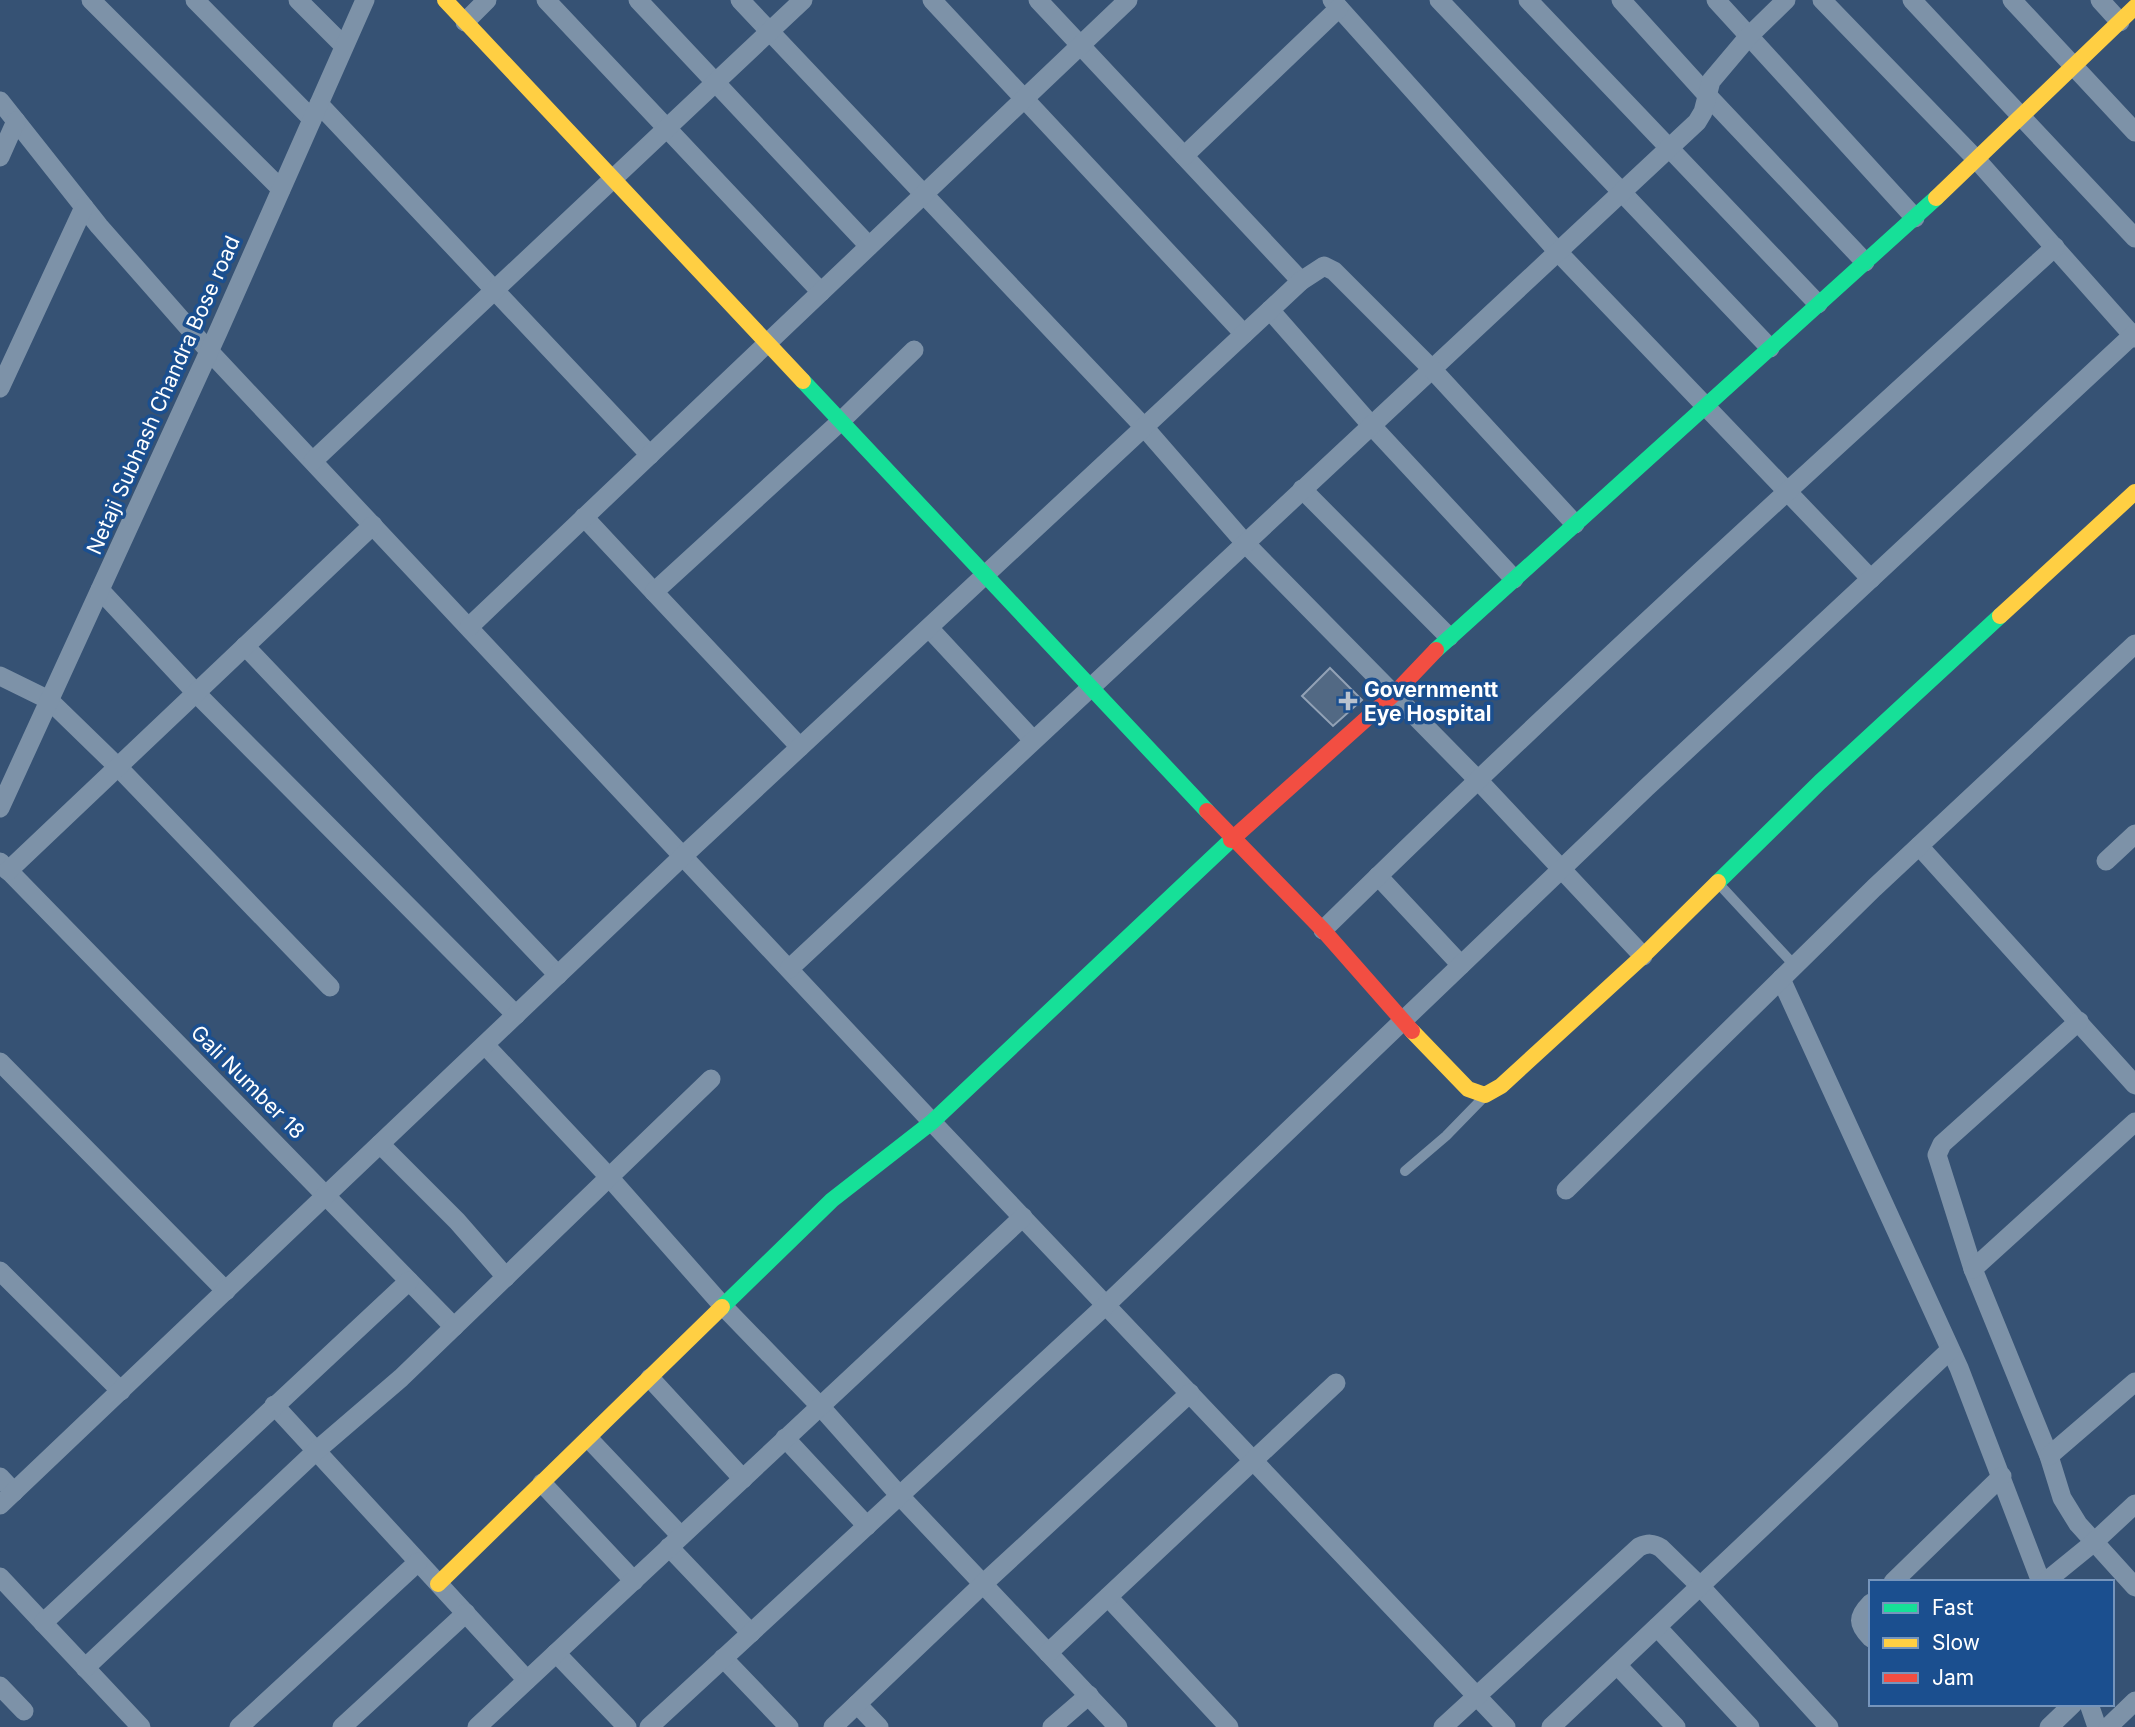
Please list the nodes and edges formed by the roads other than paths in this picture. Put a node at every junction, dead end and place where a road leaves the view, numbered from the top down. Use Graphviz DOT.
graph roads {
  1 [pos="90,0"];
  2 [pos="195,0"];
  3 [pos="298,0"];
  4 [pos="365,0"];
  5 [pos="445,0"];
  6 [pos="488,0"];
  7 [pos="547,0"];
  8 [pos="638,0"];
  9 [pos="740,0"];
  10 [pos="803,0"];
  11 [pos="932,0"];
  12 [pos="1038,0"];
  13 [pos="1128,0"];
  14 [pos="1439,0"];
  15 [pos="1528,0"];
  16 [pos="1621,0"];
  17 [pos="1716,0"];
  18 [pos="1786,0"];
  19 [pos="1822,0"];
  20 [pos="1912,0"];
  21 [pos="2012,0"];
  22 [pos="2100,0"];
  23 [pos="1335,4"];
  24 [pos="2135,7"];
  25 [pos="465,22"];
  26 [pos="2120,22"];
  27 [pos="768,32"];
  28 [pos="1749,36"];
  29 [pos="344,46"];
  30 [pos="1080,46"];
  31 [pos="2074,65"];
  32 [pos="715,82"];
  33 [pos="1707,95"];
  34 [pos="1024,100"];
  35 [pos="0,101"];
  36 [pos="315,111"];
  37 [pos="2021,116"];
  38 [pos="16,121"];
  39 [pos="667,128"];
  40 [pos="2135,132"];
  41 [pos="1670,146"];
  42 [pos="1184,156"];
  43 [pos="0,157"];
  44 [pos="1976,159"];
  45 [pos="613,178"];
  46 [pos="281,189"];
  47 [pos="1621,192"];
  48 [pos="923,195"];
  49 [pos="84,207"];
  50 [pos="1914,218"];
  51 [pos="2135,238"];
  52 [pos="869,246"];
  53 [pos="2055,247"];
  54 [pos="1558,252"];
  55 [pos="1865,262"];
  56 [pos="1301,281"];
  57 [pos="494,291"];
  58 [pos="821,292"];
  59 [pos="1818,304"];
  60 [pos="1270,310"];
  61 [pos="1244,334"];
  62 [pos="2134,335"];
  63 [pos="768,343"];
  64 [pos="1770,348"];
  65 [pos="914,350"];
  66 [pos="209,351"];
  67 [pos="1432,369"];
  68 [pos="0,387"];
  69 [pos="1705,407"];
  70 [pos="841,421"];
  71 [pos="1371,425"];
  72 [pos="1144,427"];
  73 [pos="650,455"];
  74 [pos="313,461"];
  75 [pos="1302,489"];
  76 [pos="1787,492"];
  77 [pos="2135,492"];
  78 [pos="584,517"];
  79 [pos="1575,524"];
  80 [pos="373,525"];
  81 [pos="1245,542"];
  82 [pos="986,575"];
  83 [pos="1514,579"];
  84 [pos="1871,579"];
  85 [pos="100,590"];
  86 [pos="654,592"];
  87 [pos="469,627"];
  88 [pos="929,628"];
  89 [pos="1449,637"];
  90 [pos="2135,644"];
  91 [pos="245,646"];
  92 [pos="0,676"];
  93 [pos="1091,686"];
  94 [pos="196,693"];
  95 [pos="1394,694"];
  96 [pos="50,700"];
  97 [pos="1033,740"];
  98 [pos="800,747"];
  99 [pos="118,767"];
  100 [pos="1477,779"];
  101 [pos="1,804"];
  102 [pos="2135,834"];
  103 [pos="1233,838"];
  104 [pos="1919,846"];
  105 [pos="683,856"];
  106 [pos="2106,861"];
  107 [pos="4,866"];
  108 [pos="1562,869"];
  109 [pos="1378,876"];
  110 [pos="1718,883"];
  111 [pos="1323,930"];
  112 [pos="1643,956"];
  113 [pos="1461,965"];
  114 [pos="789,968"];
  115 [pos="1788,972"];
  116 [pos="558,975"];
  117 [pos="330,986"];
  118 [pos="516,1015"];
  119 [pos="1403,1021"];
  120 [pos="2079,1021"];
  121 [pos="485,1045"];
  122 [pos="0,1062"];
  123 [pos="711,1079"];
  124 [pos="2135,1085"];
  125 [pos="1485,1095"];
  126 [pos="932,1122"];
  127 [pos="2135,1122"];
  128 [pos="380,1144"];
  129 [pos="1405,1171"];
  130 [pos="609,1177"];
  131 [pos="1566,1190"];
  132 [pos="327,1195"];
  133 [pos="1023,1217"];
  134 [pos="1973,1269"];
  135 [pos="0,1271"];
  136 [pos="506,1277"];
  137 [pos="409,1280"];
  138 [pos="226,1291"];
  139 [pos="722,1305"];
  140 [pos="1106,1305"];
  141 [pos="454,1327"];
  142 [pos="1950,1350"];
  143 [pos="650,1378"];
  144 [pos="2135,1382"];
  145 [pos="1336,1383"];
  146 [pos="121,1391"];
  147 [pos="1190,1393"];
  148 [pos="274,1405"];
  149 [pos="820,1406"];
  150 [pos="786,1438"];
  151 [pos="589,1439"];
  152 [pos="317,1451"];
  153 [pos="2049,1456"];
  154 [pos="1253,1461"];
  155 [pos="2002,1476"];
  156 [pos="0,1477"];
  157 [pos="743,1479"];
  158 [pos="542,1483"];
  159 [pos="900,1496"];
  160 [pos="7,1498"];
  161 [pos="2135,1504"];
  162 [pos="867,1526"];
  163 [pos="675,1542"];
  164 [pos="2093,1543"];
  165 [pos="418,1562"];
  166 [pos="0,1577"];
  167 [pos="1895,1580"];
  168 [pos="2042,1580"];
  169 [pos="2046,1580"];
  170 [pos="634,1581"];
  171 [pos="438,1584"];
  172 [pos="983,1584"];
  173 [pos="1700,1586"];
  174 [pos="2135,1587"];
  175 [pos="1108,1597"];
  176 [pos="1869,1606"];
  177 [pos="466,1614"];
  178 [pos="43,1623"];
  179 [pos="1657,1627"];
  180 [pos="751,1633"];
  181 [pos="1869,1636"];
  182 [pos="556,1653"];
  183 [pos="1048,1653"];
  184 [pos="723,1658"];
  185 [pos="1617,1665"];
  186 [pos="85,1668"];
  187 [pos="527,1680"];
  188 [pos="0,1686"];
  189 [pos="1089,1695"];
  190 [pos="1476,1695"];
  191 [pos="2135,1701"];
  192 [pos="857,1704"];
  193 [pos="2071,1706"];
  194 [pos="2090,1706"];
  195 [pos="24,1711"];
  196 [pos="141,1727"];
  197 [pos="239,1727"];
  198 [pos="342,1727"];
  199 [pos="477,1727"];
  200 [pos="627,1727"];
  201 [pos="649,1727"];
  202 [pos="789,1727"];
  203 [pos="833,1727"];
  204 [pos="879,1727"];
  205 [pos="1052,1727"];
  206 [pos="1118,1727"];
  207 [pos="1229,1727"];
  208 [pos="1443,1727"];
  209 [pos="1506,1727"];
  210 [pos="1551,1727"];
  211 [pos="1676,1727"];
  212 [pos="1750,1727"];
  213 [pos="1829,1727"];
  214 [pos="2049,1727"];
  215 [pos="2097,1727"];
  216 [pos="2108,1727"];
  1 -- 46 [label="street"];
  2 -- 36 [label="street"];
  3 -- 29 [label="street"];
  4 -- 29 [label="street, Netaji Subhash Chandra Bose road"];
  5 -- 25 [label="street"];
  6 -- 25 [label="street"];
  7 -- 39 [label="street"];
  8 -- 32 [label="street"];
  9 -- 27 [label="street"];
  10 -- 27 [label="street"];
  11 -- 34 [label="street"];
  12 -- 30 [label="street"];
  13 -- 30 [label="street"];
  14 -- 47 [label="street"];
  15 -- 41 [label="street"];
  16 -- 33 [label="street"];
  17 -- 28 [label="street"];
  18 -- 28 [label="street"];
  19 -- 44 [label="street"];
  20 -- 37 [label="street"];
  21 -- 31 [label="street"];
  22 -- 26 [label="street"];
  23 -- 42 [label="street"];
  23 -- 54 [label="street"];
  24 -- 26 [label="street"];
  25 -- 45 [label="street"];
  26 -- 31 [label="street"];
  27 -- 32 [label="street"];
  27 -- 48 [label="street"];
  28 -- 33 [label="street"];
  28 -- 50 [label="street"];
  29 -- 36 [label="street, Netaji Subhash Chandra Bose road"];
  30 -- 34 [label="street"];
  30 -- 42 [label="street"];
  31 -- 37 [label="street"];
  31 -- 40 [label="street"];
  32 -- 39 [label="street"];
  32 -- 52 [label="street"];
  33 -- 41 [label="street"];
  33 -- 55 [label="street"];
  34 -- 48 [label="street"];
  34 -- 61 [label="street"];
  35 -- 38 [label="street"];
  36 -- 46 [label="street, Netaji Subhash Chandra Bose road"];
  36 -- 57 [label="street"];
  37 -- 44 [label="street"];
  37 -- 51 [label="street"];
  38 -- 43 [label="street"];
  38 -- 49 [label="street"];
  39 -- 45 [label="street"];
  39 -- 58 [label="street"];
  41 -- 47 [label="street"];
  41 -- 59 [label="street"];
  42 -- 56 [label="street"];
  44 -- 50 [label="street"];
  44 -- 53 [label="street"];
  45 -- 57 [label="street"];
  45 -- 63 [label="street"];
  46 -- 66 [label="street, Netaji Subhash Chandra Bose road"];
  47 -- 54 [label="street"];
  47 -- 64 [label="street"];
  48 -- 52 [label="street"];
  48 -- 72 [label="street"];
  49 -- 66 [label="street"];
  49 -- 68 [label="street"];
  50 -- 55 [label="street"];
  52 -- 58 [label="street"];
  53 -- 62 [label="street"];
  53 -- 76 [label="street"];
  54 -- 67 [label="street"];
  54 -- 69 [label="street"];
  55 -- 59 [label="street"];
  56 -- 60 [label="street"];
  56 -- 67 [label="street"];
  57 -- 73 [label="street"];
  57 -- 74 [label="street"];
  58 -- 63 [label="street"];
  59 -- 64 [label="street"];
  60 -- 61 [label="street"];
  60 -- 71 [label="street"];
  61 -- 72 [label="street"];
  62 -- 84 [label="street"];
  63 -- 70 [label="street"];
  63 -- 73 [label="street"];
  64 -- 69 [label="street"];
  65 -- 70 [label="street"];
  66 -- 74 [label="street"];
  66 -- 85 [label="street, Netaji Subhash Chandra Bose road"];
  67 -- 71 [label="street"];
  67 -- 79 [label="street"];
  69 -- 76 [label="street"];
  69 -- 79 [label="street"];
  70 -- 82 [label="street"];
  70 -- 86 [label="street"];
  71 -- 75 [label="street"];
  71 -- 83 [label="street"];
  72 -- 81 [label="street"];
  72 -- 82 [label="street"];
  73 -- 78 [label="street"];
  74 -- 80 [label="street"];
  75 -- 81 [label="street"];
  75 -- 89 [label="street"];
  76 -- 84 [label="street"];
  76 -- 100 [label="street"];
  77 -- 110 [label="street"];
  78 -- 86 [label="street"];
  78 -- 87 [label="street"];
  79 -- 83 [label="street"];
  80 -- 87 [label="street"];
  80 -- 91 [label="street"];
  81 -- 93 [label="street"];
  81 -- 95 [label="street"];
  82 -- 88 [label="street"];
  82 -- 93 [label="street"];
  83 -- 89 [label="street"];
  84 -- 108 [label="street"];
  85 -- 94 [label="street"];
  85 -- 96 [label="street, Netaji Subhash Chandra Bose road"];
  86 -- 98 [label="street"];
  87 -- 105 [label="street"];
  88 -- 97 [label="street"];
  88 -- 98 [label="street"];
  89 -- 95 [label="street"];
  90 -- 104 [label="street"];
  91 -- 94 [label="street"];
  91 -- 116 [label="street"];
  92 -- 96 [label="street"];
  93 -- 97 [label="street"];
  93 -- 103 [label="street"];
  94 -- 99 [label="street"];
  94 -- 118 [label="street"];
  95 -- 100 [label="street"];
  95 -- 103 [label="street"];
  96 -- 99 [label="street"];
  96 -- 101 [label="street, Netaji Subhash Chandra Bose road"];
  97 -- 114 [label="street"];
  98 -- 105 [label="street"];
  99 -- 107 [label="street"];
  99 -- 117 [label="street"];
  100 -- 108 [label="street"];
  100 -- 109 [label="street"];
  102 -- 106 [label="street"];
  103 -- 111 [label="street"];
  103 -- 126 [label="street"];
  104 -- 115 [label="street"];
  104 -- 120 [label="street"];
  105 -- 114 [label="street"];
  105 -- 116 [label="street"];
  107 -- 132 [label="street, Gali Number 18"];
  108 -- 112 [label="street"];
  108 -- 113 [label="street"];
  109 -- 111 [label="street"];
  109 -- 113 [label="street"];
  110 -- 112 [label="street"];
  110 -- 115 [label="lane"];
  111 -- 119 [label="street"];
  112 -- 125 [label="street"];
  113 -- 119 [label="street"];
  114 -- 126 [label="street"];
  115 -- 131 [label="street"];
  115 -- 142 [label="street"];
  116 -- 118 [label="street"];
  118 -- 121 [label="street"];
  119 -- 125 [label="street"];
  119 -- 140 [label="street"];
  120 -- 124 [label="street"];
  120 -- 134 [label="street"];
  121 -- 128 [label="street"];
  121 -- 130 [label="street"];
  122 -- 138 [label="street"];
  123 -- 130 [label="street"];
  125 -- 129 [label="lane"];
  126 -- 133 [label="street"];
  126 -- 139 [label="street"];
  127 -- 134 [label="street"];
  128 -- 132 [label="street"];
  128 -- 136 [label="street"];
  130 -- 136 [label="street"];
  130 -- 139 [label="street"];
  132 -- 137 [label="street, Gali Number 18"];
  132 -- 138 [label="street"];
  133 -- 140 [label="street"];
  133 -- 149 [label="street"];
  134 -- 153 [label="street"];
  135 -- 146 [label="street"];
  136 -- 141 [label="street"];
  137 -- 141 [label="street, Gali Number 18"];
  137 -- 148 [label="street"];
  138 -- 146 [label="street"];
  139 -- 143 [label="street"];
  139 -- 149 [label="street"];
  140 -- 147 [label="street"];
  140 -- 159 [label="street"];
  141 -- 152 [label="street"];
  142 -- 155 [label="street"];
  142 -- 173 [label="street"];
  143 -- 151 [label="street"];
  143 -- 157 [label="street"];
  144 -- 153 [label="street"];
  145 -- 154 [label="street"];
  146 -- 160 [label="street"];
  147 -- 154 [label="street"];
  147 -- 172 [label="street"];
  148 -- 152 [label="street"];
  148 -- 178 [label="street"];
  149 -- 150 [label="street"];
  149 -- 159 [label="street"];
  150 -- 157 [label="street"];
  150 -- 162 [label="street"];
  151 -- 158 [label="street"];
  151 -- 163 [label="street"];
  152 -- 165 [label="street"];
  152 -- 186 [label="street"];
  153 -- 164 [label="street"];
  154 -- 175 [label="street"];
  154 -- 190 [label="street"];
  155 -- 167 [label="street"];
  155 -- 168 [label="street"];
  156 -- 160 [label="street"];
  157 -- 163 [label="street"];
  158 -- 170 [label="street"];
  158 -- 171 [label="street"];
  159 -- 162 [label="street"];
  159 -- 172 [label="street"];
  161 -- 164 [label="street"];
  162 -- 180 [label="street"];
  163 -- 170 [label="street"];
  163 -- 180 [label="street"];
  164 -- 169 [label="street"];
  164 -- 174 [label="street"];
  165 -- 171 [label="street"];
  165 -- 197 [label="street"];
  166 -- 178 [label="street"];
  170 -- 182 [label="street"];
  171 -- 177 [label="street"];
  172 -- 183 [label="street"];
  172 -- 192 [label="street"];
  173 -- 179 [label="street"];
  173 -- 190 [label="street"];
  173 -- 213 [label="street"];
  175 -- 183 [label="street"];
  175 -- 207 [label="street"];
  176 -- 181 [label="street"];
  177 -- 187 [label="street"];
  177 -- 198 [label="street"];
  178 -- 186 [label="street"];
  179 -- 185 [label="street"];
  179 -- 212 [label="street"];
  180 -- 184 [label="street"];
  182 -- 187 [label="street"];
  182 -- 200 [label="street"];
  183 -- 189 [label="street"];
  184 -- 201 [label="street"];
  184 -- 202 [label="street"];
  185 -- 210 [label="street"];
  185 -- 211 [label="street"];
  186 -- 196 [label="street"];
  187 -- 199 [label="street"];
  188 -- 195 [label="street"];
  189 -- 205 [label="street"];
  189 -- 206 [label="street"];
  190 -- 208 [label="street"];
  190 -- 209 [label="street"];
  191 -- 216 [label="street"];
  192 -- 203 [label="street"];
  192 -- 204 [label="street"];
  193 -- 214 [label="street"];
  194 -- 215 [label="street"];
}
